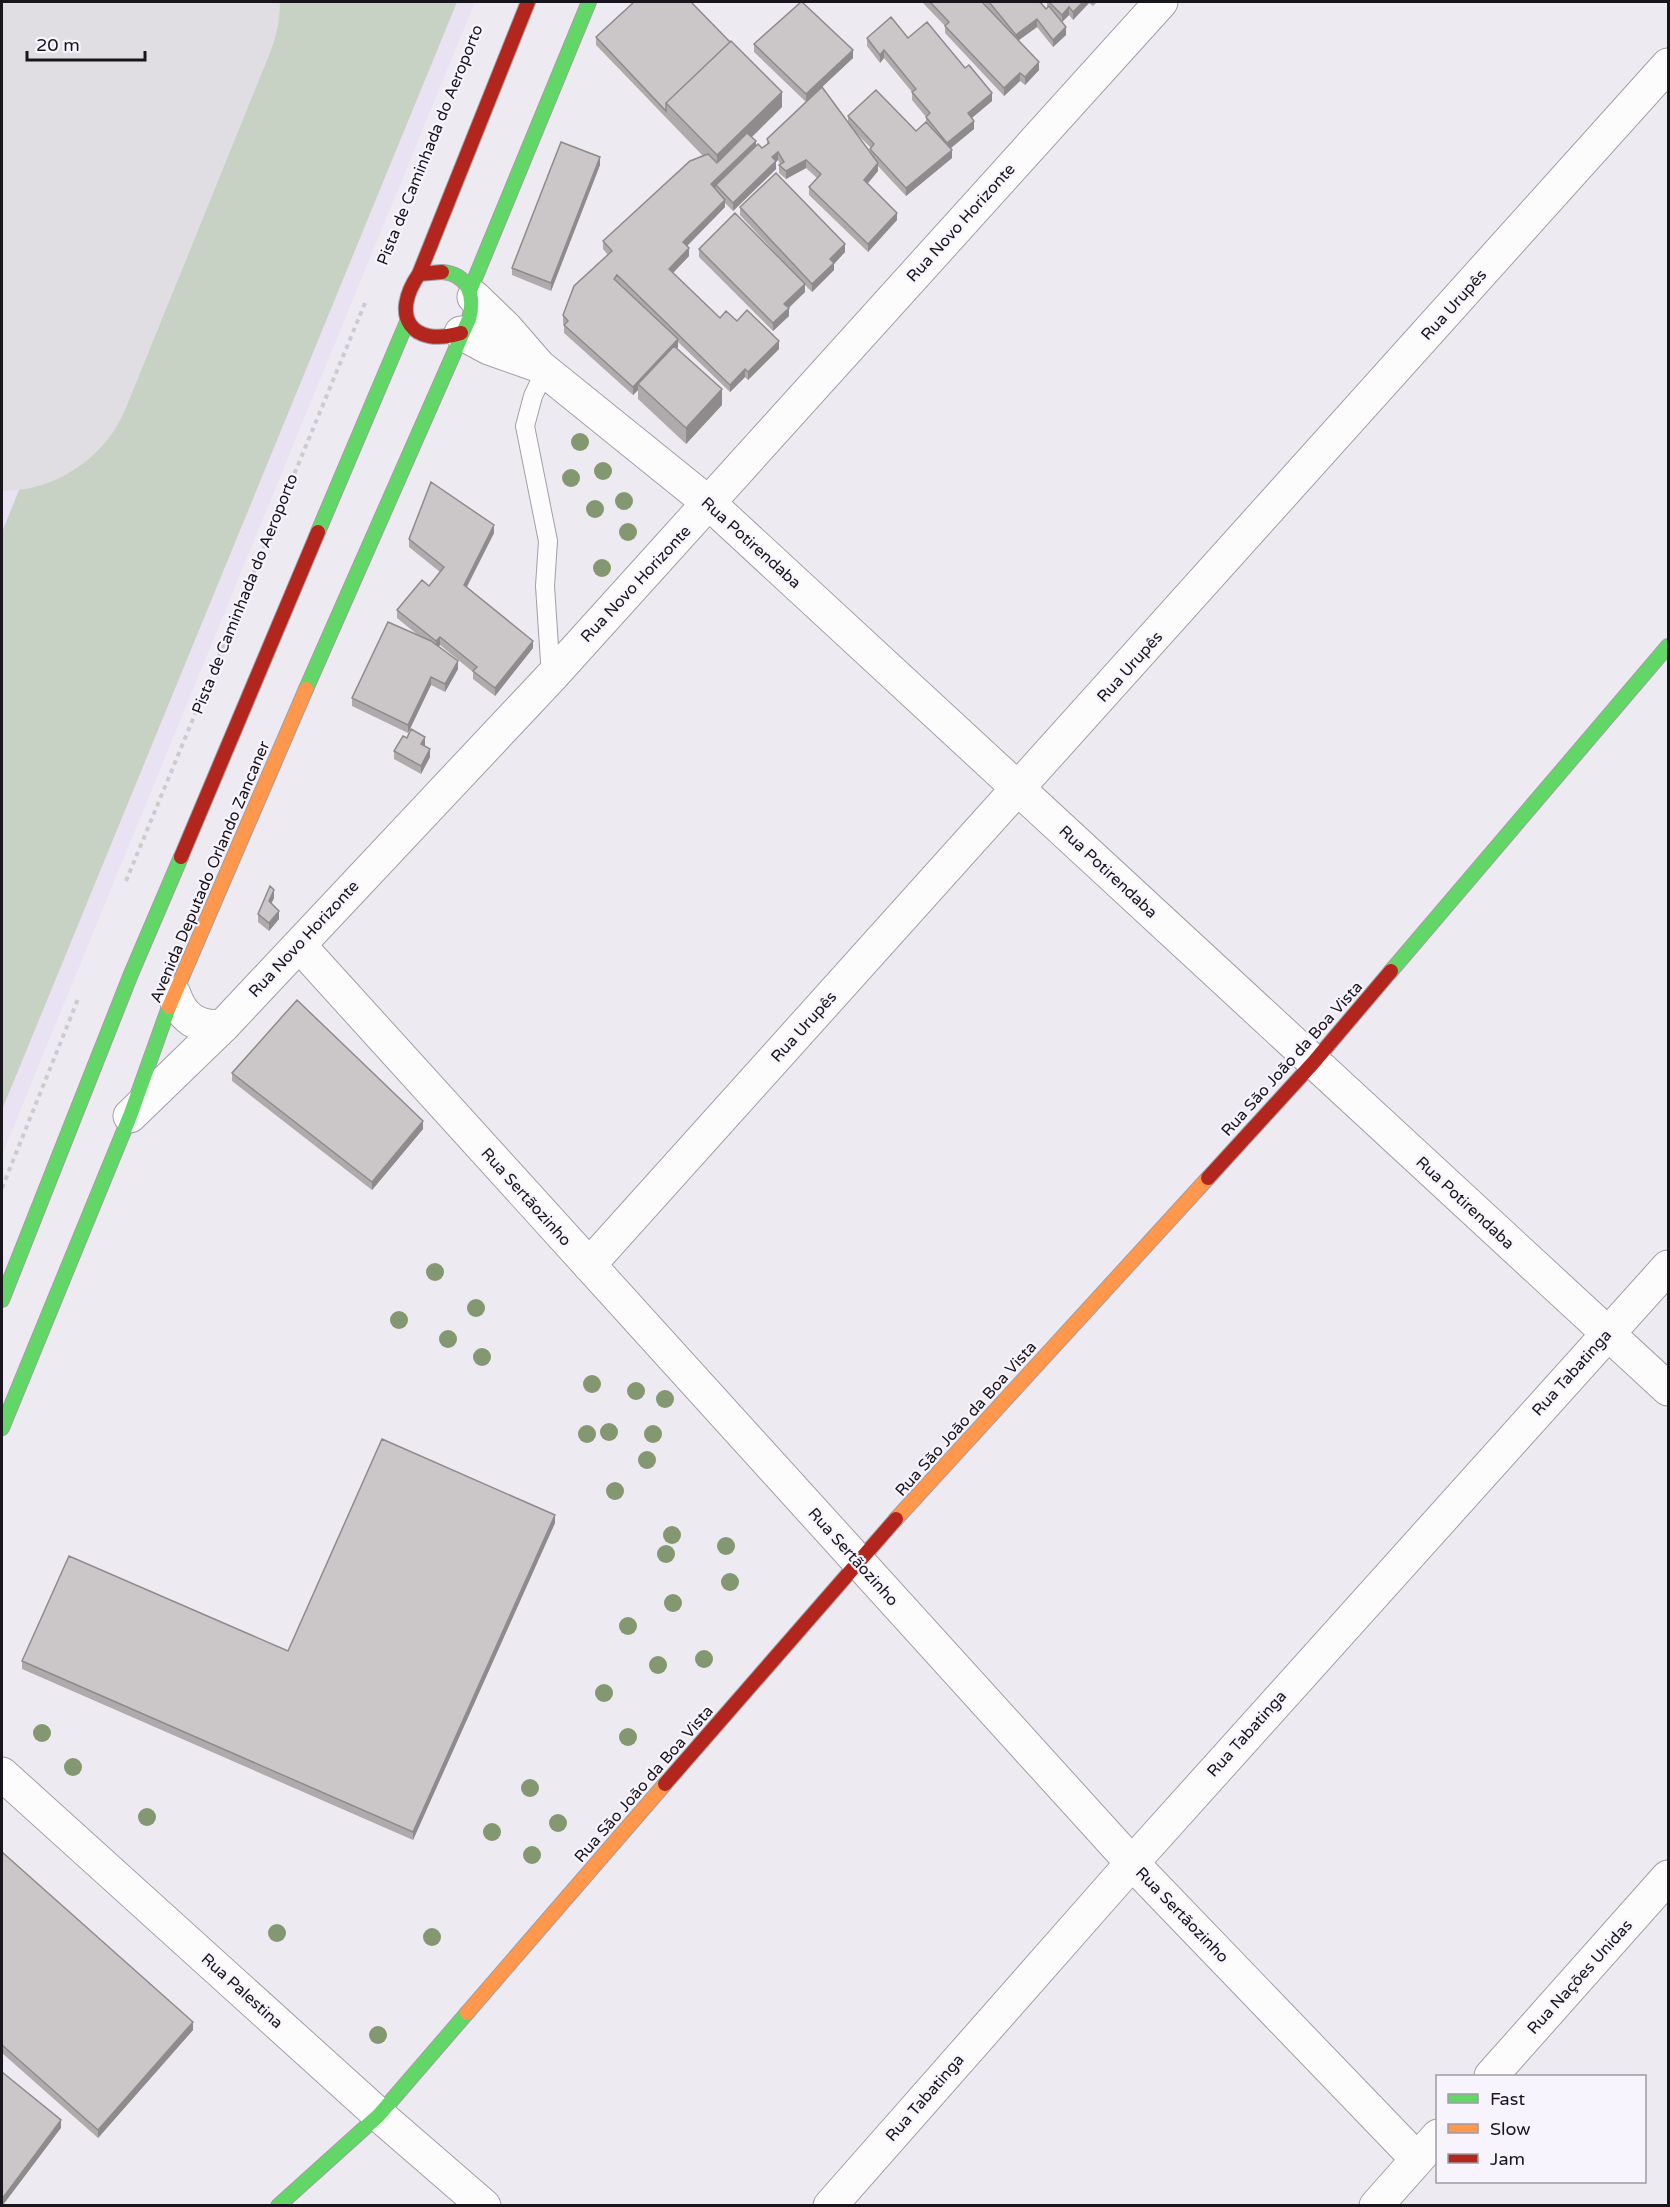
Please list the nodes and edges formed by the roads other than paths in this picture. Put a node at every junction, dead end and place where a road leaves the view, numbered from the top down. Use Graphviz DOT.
graph roads {
  1 [pos="528,2"];
  2 [pos="589,2"];
  3 [pos="1161,2"];
  4 [pos="1668,65"];
  5 [pos="419,274"];
  6 [pos="472,293"];
  7 [pos="407,322"];
  8 [pos="461,333"];
  9 [pos="542,368"];
  10 [pos="710,504"];
  11 [pos="1668,646"];
  12 [pos="551,677"];
  13 [pos="1020,789"];
  14 [pos="299,945"];
  15 [pos="174,994"];
  16 [pos="223,1026"];
  17 [pos="1313,1063"];
  18 [pos="130,1116"];
  19 [pos="589,1265"];
  20 [pos="1668,1267"];
  21 [pos="2,1300"];
  22 [pos="1607,1334"];
  23 [pos="1668,1389"];
  24 [pos="2,1428"];
  25 [pos="857,1562"];
  26 [pos="2,1774"];
  27 [pos="1132,1863"];
  28 [pos="1668,1877"];
  29 [pos="1492,2075"];
  30 [pos="379,2115"];
  31 [pos="1427,2148"];
  32 [pos="278,2205"];
  33 [pos="484,2205"];
  34 [pos="830,2205"];
  35 [pos="1376,2205"];
  1 -- 5 [label="main road, Avenida Deputado Orlando Zancaner"];
  2 -- 6 [label="main road, Avenida Deputado Orlando Zancaner"];
  3 -- 10 [label="street, Rua Novo Horizonte"];
  4 -- 13 [label="street, Rua Urupês"];
  5 -- 6 [label="main road"];
  5 -- 7 [label="main road, Avenida Deputado Orlando Zancaner"];
  6 -- 8 [label="main road, Avenida Deputado Orlando Zancaner"];
  6 -- 9 [label="street, Rua Potirendaba"];
  7 -- 8 [label="main road"];
  7 -- 21 [label="main road, Avenida Deputado Orlando Zancaner"];
  8 -- 9 [label="street, Rua Potirendaba"];
  8 -- 15 [label="main road, Avenida Deputado Orlando Zancaner"];
  9 -- 10 [label="street, Rua Potirendaba"];
  9 -- 12 [label="lane"];
  10 -- 12 [label="street, Rua Novo Horizonte"];
  10 -- 13 [label="street, Rua Potirendaba"];
  11 -- 17 [label="main road, Rua São João da Boa Vista"];
  12 -- 14 [label="street, Rua Novo Horizonte"];
  13 -- 17 [label="street, Rua Potirendaba"];
  13 -- 19 [label="street, Rua Urupês"];
  14 -- 16 [label="street, Rua Novo Horizonte"];
  14 -- 19 [label="street, Rua Sertãozinho"];
  15 -- 16 [label="street"];
  15 -- 18 [label="main road, Avenida Deputado Orlando Zancaner"];
  16 -- 18 [label="street, Rua Novo Horizonte"];
  17 -- 22 [label="street, Rua Potirendaba"];
  17 -- 25 [label="main road, Rua São João da Boa Vista"];
  18 -- 24 [label="main road, Avenida Deputado Orlando Zancaner"];
  19 -- 25 [label="street, Rua Sertãozinho"];
  20 -- 22 [label="street, Rua Tabatinga"];
  22 -- 23 [label="street, Rua Potirendaba"];
  22 -- 27 [label="street, Rua Tabatinga"];
  25 -- 27 [label="street, Rua Sertãozinho"];
  25 -- 30 [label="main road, Rua São João da Boa Vista"];
  26 -- 30 [label="street, Rua Palestina"];
  27 -- 31 [label="street, Rua Sertãozinho"];
  27 -- 34 [label="street, Rua Tabatinga"];
  28 -- 29 [label="street, Rua Nações Unidas"];
  30 -- 32 [label="main road, Rua São João da Boa Vista"];
  30 -- 33 [label="street, Rua Palestina"];
  31 -- 35 [label="street"];
}
